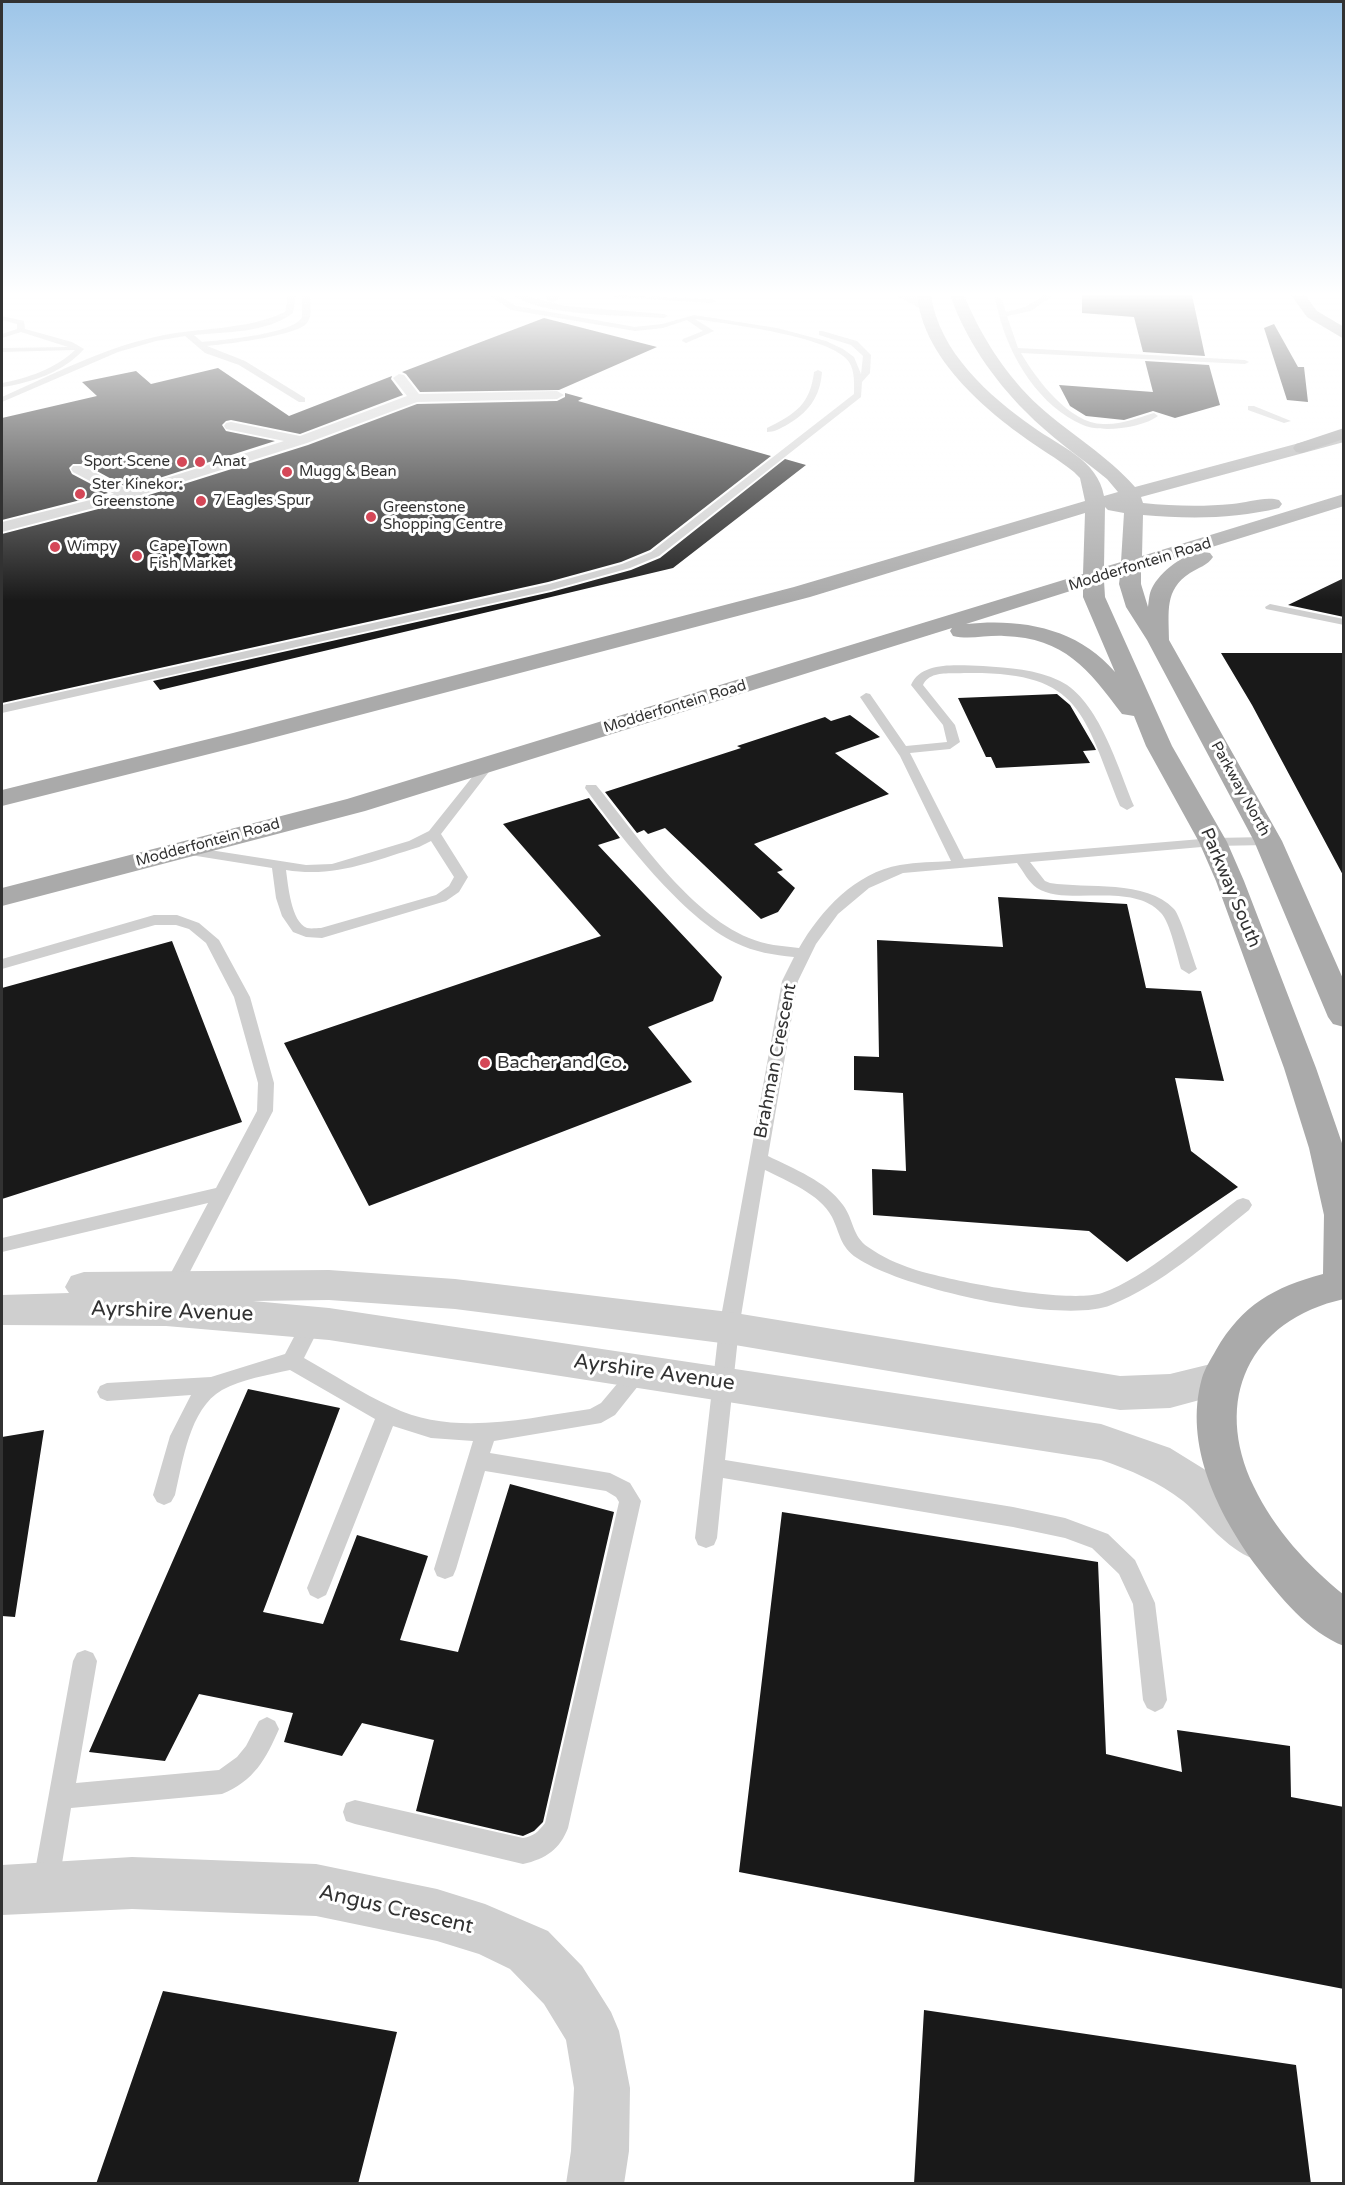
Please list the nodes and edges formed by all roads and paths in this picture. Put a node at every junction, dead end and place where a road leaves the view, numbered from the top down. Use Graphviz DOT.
graph roads {
  1 [pos="297,397"];
  2 [pos="465,397"];
  3 [pos="813,397"];
  4 [pos="856,397"];
  5 [pos="985,397"];
  6 [pos="1022,397"];
  7 [pos="1051,397"];
  8 [pos="416,398"];
  9 [pos="302,400"];
  10 [pos="1251,408"];
  11 [pos="1154,416"];
  12 [pos="1287,421"];
  13 [pos="231,426"];
  14 [pos="770,430"];
  15 [pos="1344,435"];
  16 [pos="302,440"];
  17 [pos="1078,447"];
  18 [pos="78,469"];
  19 [pos="1218,470"];
  20 [pos="1344,485"];
  21 [pos="127,495"];
  22 [pos="1344,500"];
  23 [pos="1133,501"];
  24 [pos="1095,504"];
  25 [pos="2,527"];
  26 [pos="1255,529"];
  27 [pos="1132,567"];
  28 [pos="1092,580"];
  29 [pos="1270,607"];
  30 [pos="1344,622"];
  31 [pos="1158,640"];
  32 [pos="763,680"];
  33 [pos="866,697"];
  34 [pos="2,709"];
  35 [pos="1159,746"];
  36 [pos="902,750"];
  37 [pos="489,764"];
  38 [pos="591,788"];
  39 [pos="2,798"];
  40 [pos="1127,806"];
  41 [pos="434,834"];
  42 [pos="1213,842"];
  43 [pos="1268,842"];
  44 [pos="182,850"];
  45 [pos="1020,858"];
  46 [pos="959,863"];
  47 [pos="279,864"];
  48 [pos="2,897"];
  49 [pos="802,953"];
  50 [pos="2,964"];
  51 [pos="1190,969"];
  52 [pos="1344,1017"];
  53 [pos="758,1159"];
  54 [pos="222,1193"];
  55 [pos="1244,1205"];
  56 [pos="2,1245"];
  57 [pos="1343,1284"];
  58 [pos="173,1286"];
  59 [pos="2,1297"];
  60 [pos="2,1310"];
  61 [pos="312,1322"];
  62 [pos="729,1328"];
  63 [pos="292,1361"];
  64 [pos="640,1371"];
  65 [pos="1219,1379"];
  66 [pos="723,1383"];
  67 [pos="213,1385"];
  68 [pos="107,1392"];
  69 [pos="387,1415"];
  70 [pos="486,1433"];
  71 [pos="477,1460"];
  72 [pos="714,1467"];
  73 [pos="164,1495"];
  74 [pos="706,1538"];
  75 [pos="1269,1552"];
  76 [pos="445,1569"];
  77 [pos="318,1588"];
  78 [pos="1344,1624"];
  79 [pos="85,1661"];
  80 [pos="1155,1700"];
  81 [pos="267,1729"];
  82 [pos="61,1797"];
  83 [pos="355,1812"];
  84 [pos="24,1888"];
  85 [pos="595,2184"];
  1 -- 9 [label="lane"];
  2 -- 8 [label="street"];
  3 -- 14 [label="lane"];
  4 -- 34 [label="lane"];
  5 -- 24 [label="main road, Parkway South"];
  6 -- 17 [label="main road"];
  7 -- 11 [label="lane"];
  8 -- 16 [label="street"];
  10 -- 12 [label="lane"];
  13 -- 16 [label="street"];
  15 -- 19 [label="main road"];
  16 -- 21 [label="street"];
  17 -- 19 [label="main road"];
  17 -- 23 [label="main road"];
  18 -- 21 [label="street"];
  19 -- 23 [label="main road"];
  20 -- 23 [label="main road"];
  21 -- 25 [label="street"];
  22 -- 26 [label="main road, Modderfontein Road"];
  23 -- 24 [label="main road"];
  23 -- 27 [label="main road, Parkway North"];
  24 -- 28 [label="main road, Parkway South"];
  24 -- 39 [label="main road"];
  26 -- 27 [label="main road, Modderfontein Road"];
  26 -- 31 [label="main road"];
  27 -- 28 [label="main road, Modderfontein Road"];
  27 -- 31 [label="main road, Parkway North"];
  28 -- 32 [label="main road, Modderfontein Road"];
  28 -- 35 [label="main road, Parkway South"];
  29 -- 30 [label="lane"];
  31 -- 43 [label="main road, Parkway North"];
  32 -- 35 [label="main road"];
  32 -- 37 [label="main road, Modderfontein Road"];
  33 -- 36 [label="lane"];
  35 -- 42 [label="main road, Parkway South"];
  36 -- 40 [label="lane"];
  36 -- 46 [label="lane"];
  37 -- 41 [label="lane"];
  37 -- 44 [label="main road, Modderfontein Road"];
  38 -- 49 [label="lane"];
  41 -- 47 [label="lane"];
  41 -- 47 [label="lane"];
  42 -- 43 [label="lane, Brahman Crescent"];
  42 -- 45 [label="lane, Brahman Crescent"];
  42 -- 57 [label="main road, Parkway South"];
  43 -- 52 [label="main road, Parkway North"];
  44 -- 47 [label="lane"];
  44 -- 48 [label="main road, Modderfontein Road"];
  45 -- 46 [label="lane, Brahman Crescent"];
  45 -- 51 [label="lane"];
  46 -- 49 [label="lane, Brahman Crescent"];
  49 -- 53 [label="lane, Brahman Crescent"];
  50 -- 54 [label="lane"];
  53 -- 55 [label="lane"];
  53 -- 62 [label="lane, Brahman Crescent"];
  54 -- 56 [label="lane"];
  54 -- 58 [label="lane"];
  57 -- 65 [label="main road"];
  58 -- 59 [label="street, Ayrshire Avenue"];
  58 -- 62 [label="street, Ayrshire Avenue"];
  60 -- 61 [label="street, Ayrshire Avenue"];
  61 -- 63 [label="lane"];
  61 -- 64 [label="street, Ayrshire Avenue"];
  62 -- 65 [label="street, Ayrshire Avenue"];
  62 -- 66 [label="lane, Brahman Crescent"];
  63 -- 67 [label="lane"];
  63 -- 69 [label="lane"];
  64 -- 66 [label="street, Ayrshire Avenue"];
  64 -- 70 [label="lane"];
  65 -- 75 [label="main road"];
  66 -- 72 [label="lane, Brahman Crescent"];
  66 -- 75 [label="street, Ayrshire Avenue"];
  67 -- 68 [label="lane"];
  67 -- 73 [label="lane"];
  69 -- 70 [label="lane"];
  69 -- 77 [label="lane"];
  70 -- 71 [label="lane"];
  71 -- 76 [label="lane"];
  71 -- 83 [label="lane"];
  72 -- 74 [label="lane, Brahman Crescent"];
  72 -- 80 [label="lane"];
  75 -- 78 [label="main road"];
  79 -- 82 [label="lane"];
  81 -- 82 [label="lane"];
  82 -- 84 [label="lane"];
  84 -- 85 [label="street, Angus Crescent"];
}
